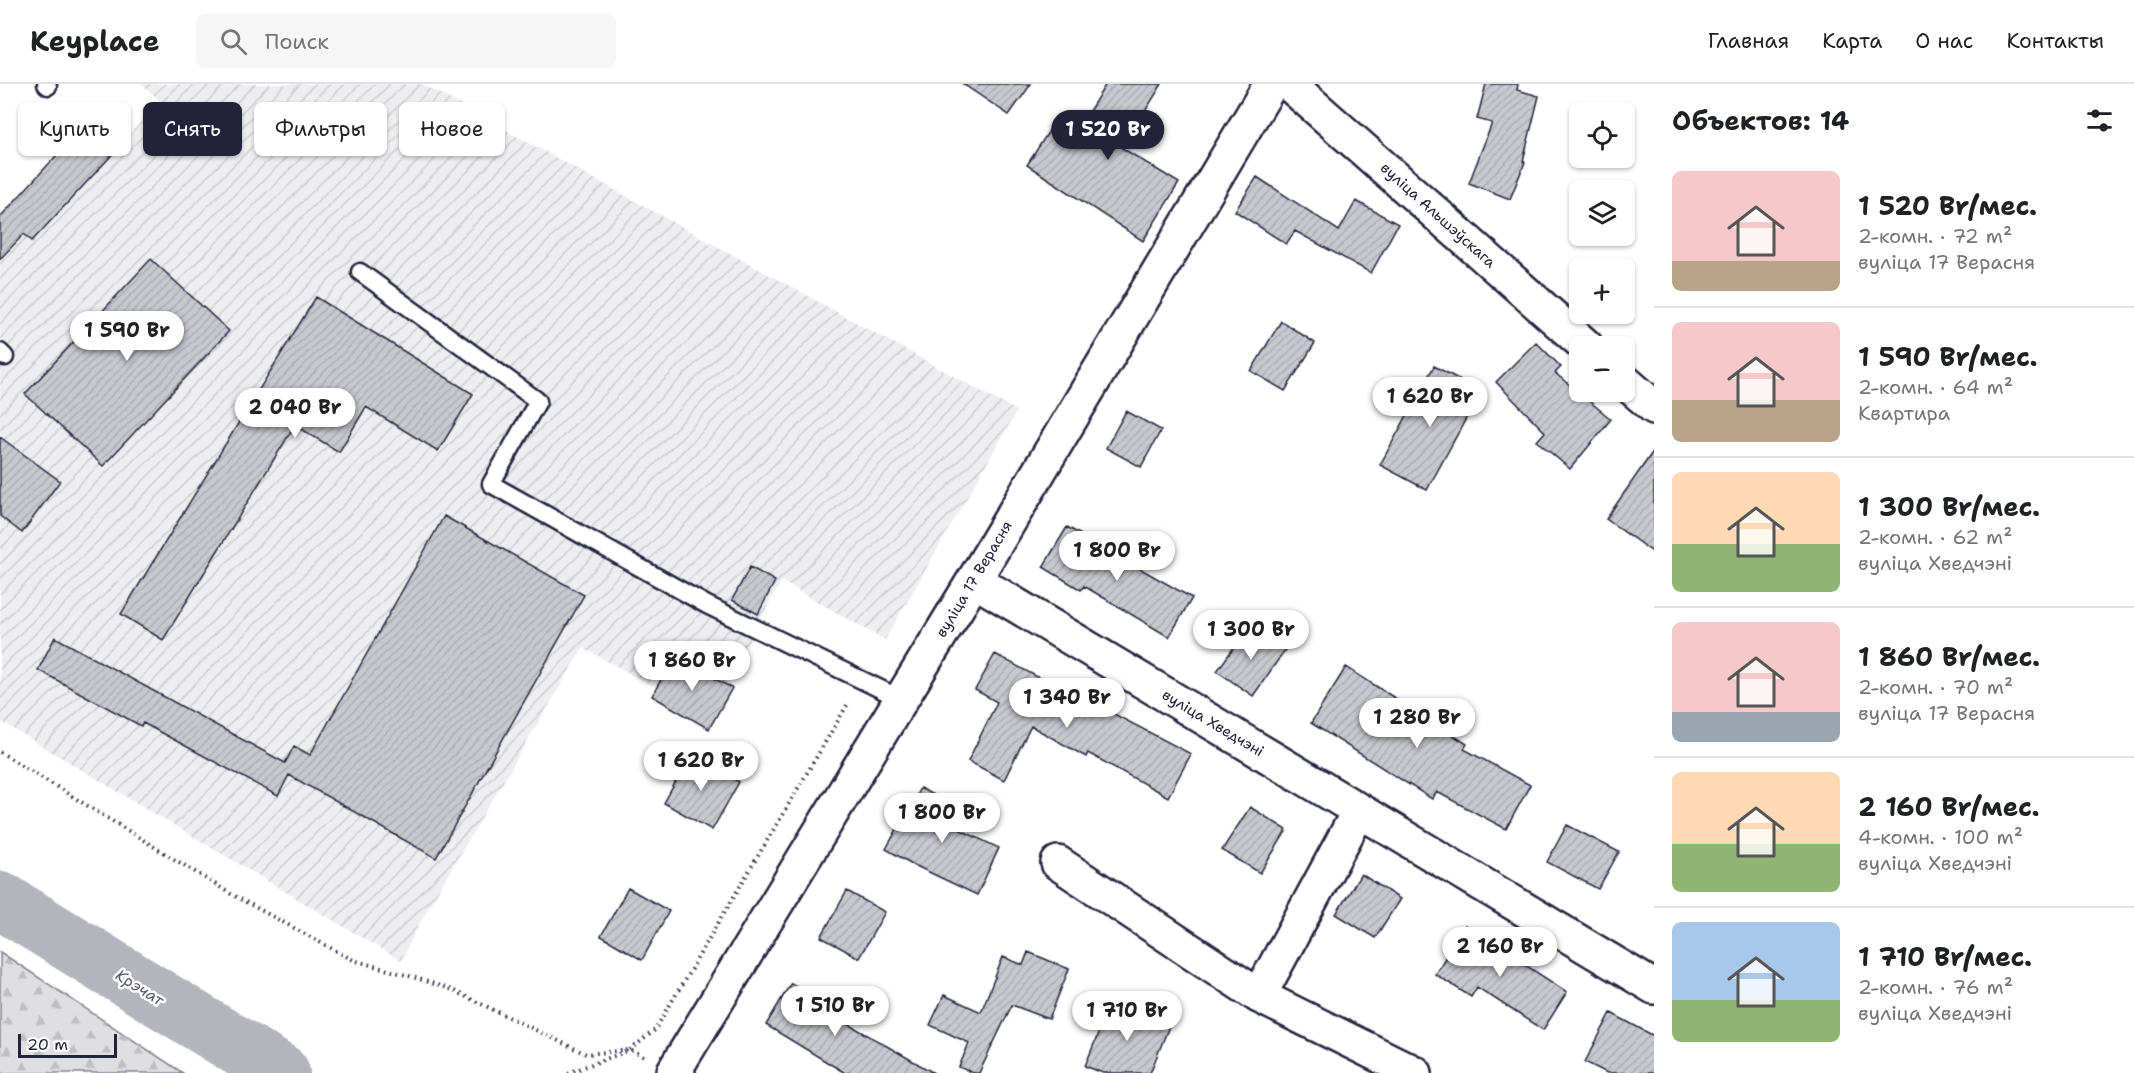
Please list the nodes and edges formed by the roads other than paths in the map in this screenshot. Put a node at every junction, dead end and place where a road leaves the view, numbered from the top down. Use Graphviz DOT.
graph roads {
  1 [pos="1271,84"];
  2 [pos="1289,84"];
  3 [pos="360,272"];
  4 [pos="1575,336"];
  5 [pos="1635,391"];
  6 [pos="1654,407"];
  7 [pos="974,580"];
  8 [pos="901,699"];
  9 [pos="1359,811"];
  10 [pos="1058,863"];
  11 [pos="1654,987"];
  12 [pos="1259,996"];
  13 [pos="676,1072"];
  14 [pos="1415,1073"];
  1 -- 7 [label="street, вуліца 17 Верасня"];
  2 -- 4 [label="street, вуліца Альшэўскага"];
  3 -- 8 [label="lane"];
  5 -- 6 [label="street"];
  7 -- 8 [label="street, вуліца 17 Верасня"];
  7 -- 9 [label="street, вуліца Хведчэні"];
  8 -- 13 [label="street, вуліца 17 Верасня"];
  9 -- 11 [label="street, вуліца Хведчэні"];
  9 -- 12 [label="street"];
  10 -- 12 [label="street"];
  12 -- 14 [label="street"];
}
